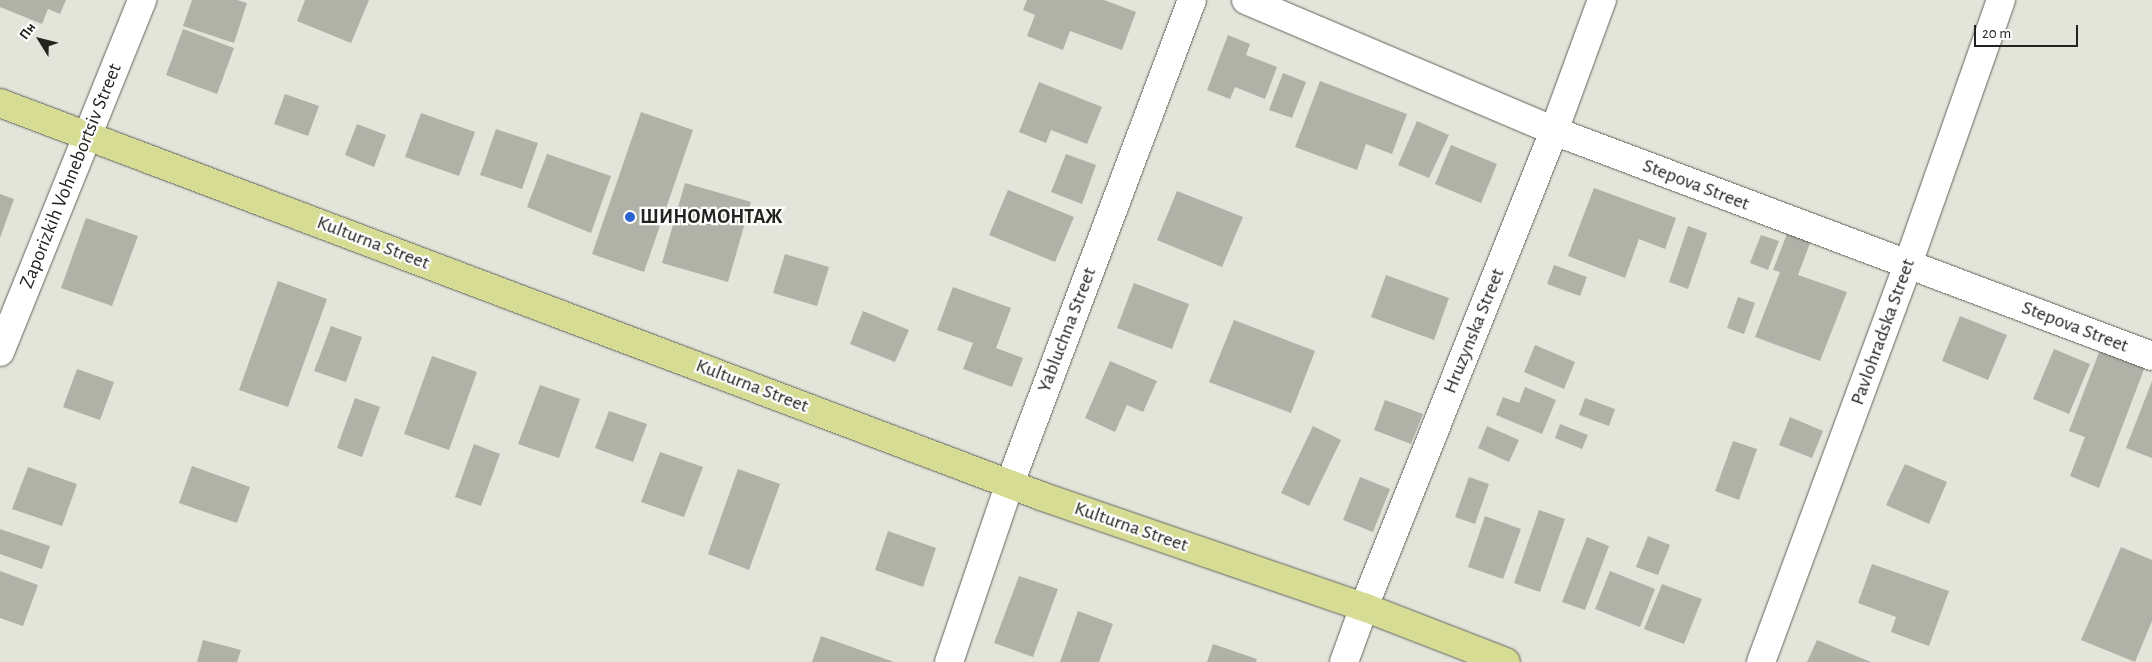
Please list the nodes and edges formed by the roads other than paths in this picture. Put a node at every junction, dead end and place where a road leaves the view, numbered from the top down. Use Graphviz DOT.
graph roads {
  1 [pos="142,0"];
  2 [pos="1192,0"];
  3 [pos="1246,0"];
  4 [pos="1602,0"];
  5 [pos="2001,0"];
  6 [pos="0,103"];
  7 [pos="1554,131"];
  8 [pos="88,136"];
  9 [pos="1908,264"];
  10 [pos="0,352"];
  11 [pos="2152,356"];
  12 [pos="1010,483"];
  13 [pos="1364,607"];
  14 [pos="949,662"];
  15 [pos="1344,662"];
  16 [pos="1506,662"];
  17 [pos="1761,662"];
  1 -- 8 [label="street, Zaporizkih Vohnebortsiv Street"];
  2 -- 12 [label="street, Yabluchna Street"];
  3 -- 7 [label="street, Stepova Street"];
  4 -- 7 [label="street, Hruzynska Street"];
  5 -- 9 [label="street, Pavlohradska Street"];
  6 -- 8 [label="main road, Kulturna Street"];
  7 -- 9 [label="street, Stepova Street"];
  7 -- 13 [label="street, Hruzynska Street"];
  8 -- 10 [label="street, Zaporizkih Vohnebortsiv Street"];
  8 -- 12 [label="main road, Kulturna Street"];
  9 -- 11 [label="street, Stepova Street"];
  9 -- 17 [label="street, Pavlohradska Street"];
  12 -- 13 [label="main road, Kulturna Street"];
  12 -- 14 [label="street, Yabluchna Street"];
  13 -- 15 [label="street, Hruzynska Street"];
  13 -- 16 [label="main road, Kulturna Street"];
}
